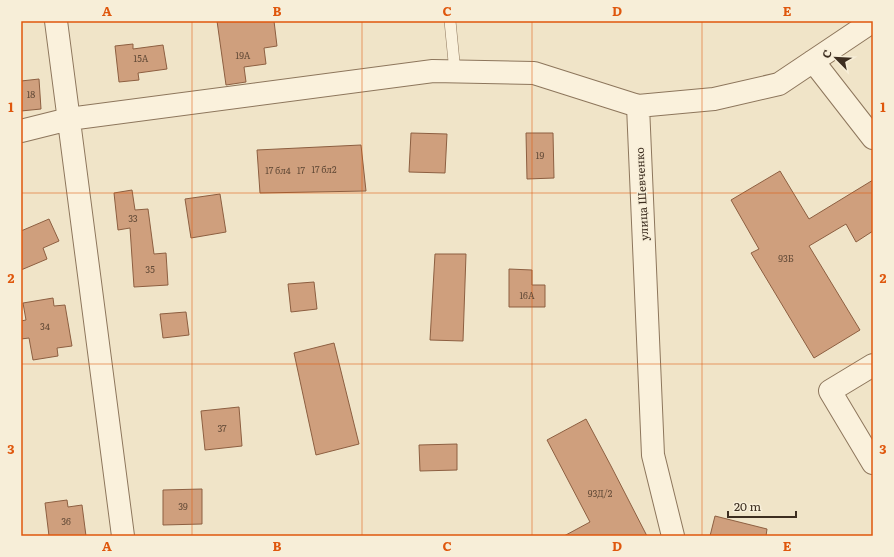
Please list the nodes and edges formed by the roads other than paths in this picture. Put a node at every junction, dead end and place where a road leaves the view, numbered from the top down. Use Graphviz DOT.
graph roads {
  1 [pos="56,21"];
  2 [pos="450,21"];
  3 [pos="873,21"];
  4 [pos="814,61"];
  5 [pos="455,72"];
  6 [pos="638,106"];
  7 [pos="69,119"];
  8 [pos="21,132"];
  9 [pos="873,138"];
  10 [pos="873,365"];
  11 [pos="873,463"];
  12 [pos="123,536"];
  13 [pos="673,536"];
  1 -- 7 [label="street"];
  2 -- 5 [label="lane"];
  3 -- 4 [label="street"];
  4 -- 6 [label="street"];
  4 -- 9 [label="street"];
  5 -- 6 [label="street"];
  5 -- 7 [label="street"];
  6 -- 13 [label="street, улица Шевченко"];
  7 -- 8 [label="street"];
  7 -- 12 [label="street"];
  10 -- 11 [label="street"];
}
